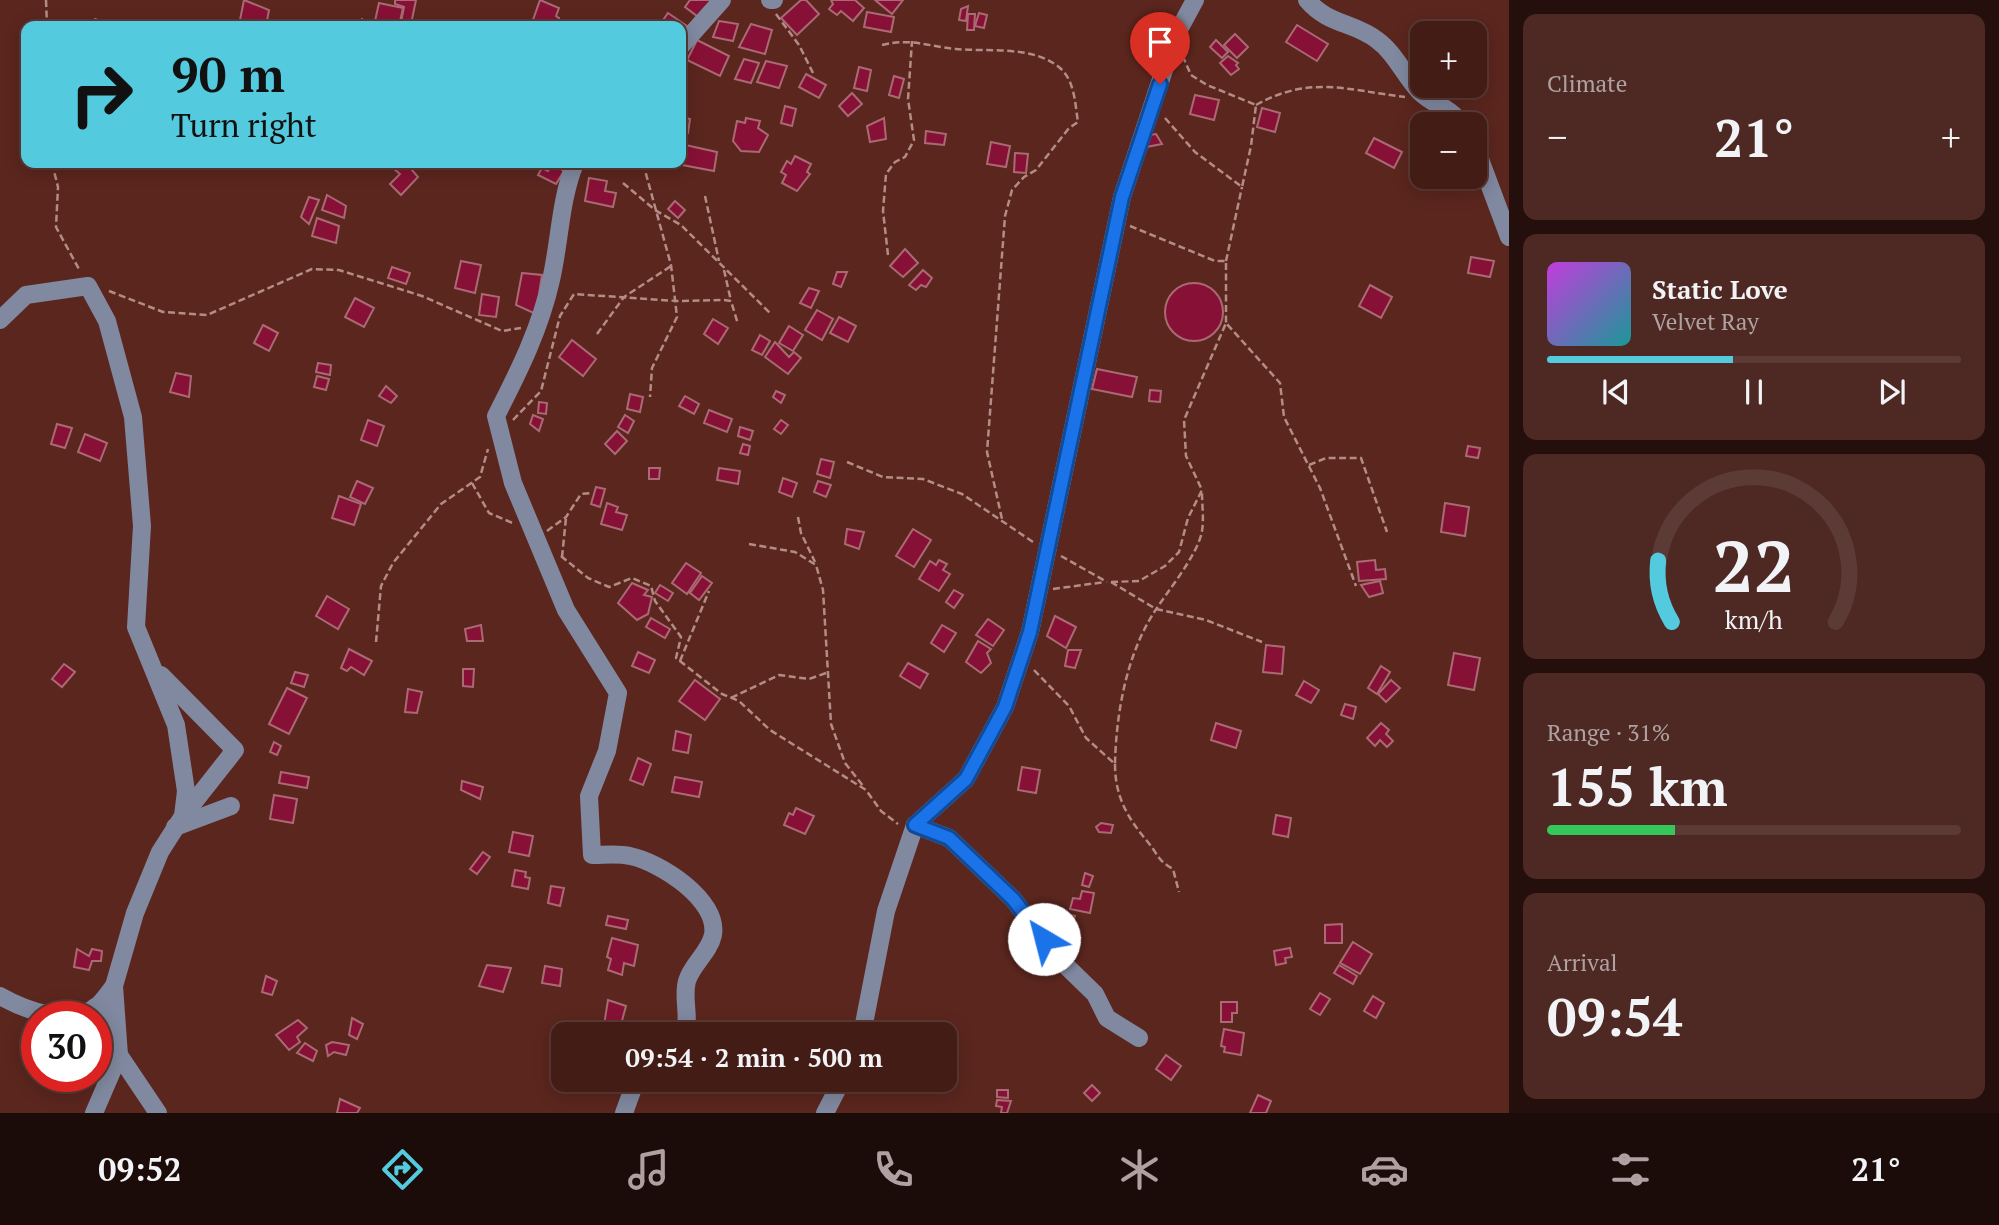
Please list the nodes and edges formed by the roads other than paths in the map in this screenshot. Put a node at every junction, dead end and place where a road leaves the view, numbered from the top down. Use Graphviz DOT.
graph roads {
  1 [pos="722,0"];
  2 [pos="1195,0"];
  3 [pos="1307,0"];
  4 [pos="686,40"];
  5 [pos="1454,112"];
  6 [pos="573,168"];
  7 [pos="1487,178"];
  8 [pos="1509,237"];
  9 [pos="0,320"];
  10 [pos="155,669"];
  11 [pos="231,806"];
  12 [pos="179,822"];
  13 [pos="915,825"];
  14 [pos="114,986"];
  15 [pos="0,996"];
  16 [pos="100,1001"];
  17 [pos="21,1008"];
  18 [pos="685,1022"];
  19 [pos="864,1022"];
  20 [pos="112,1036"];
  21 [pos="1139,1038"];
  22 [pos="119,1055"];
  23 [pos="632,1092"];
  24 [pos="836,1092"];
  25 [pos="94,1113"];
  26 [pos="158,1113"];
  27 [pos="624,1113"];
  28 [pos="825,1113"];
  1 -- 4 [label="street"];
  2 -- 13 [label="street"];
  3 -- 5 [label="street"];
  6 -- 18 [label="street"];
  7 -- 8 [label="street"];
  9 -- 10 [label="street"];
  10 -- 12 [label="street"];
  10 -- 12 [label="street"];
  11 -- 12 [label="street"];
  12 -- 14 [label="street"];
  13 -- 19 [label="street"];
  13 -- 21 [label="street"];
  14 -- 16 [label="street"];
  14 -- 22 [label="street"];
  15 -- 17 [label="street"];
  20 -- 22 [label="street"];
  22 -- 25 [label="street"];
  22 -- 26 [label="street"];
  23 -- 27 [label="street"];
  24 -- 28 [label="street"];
}
